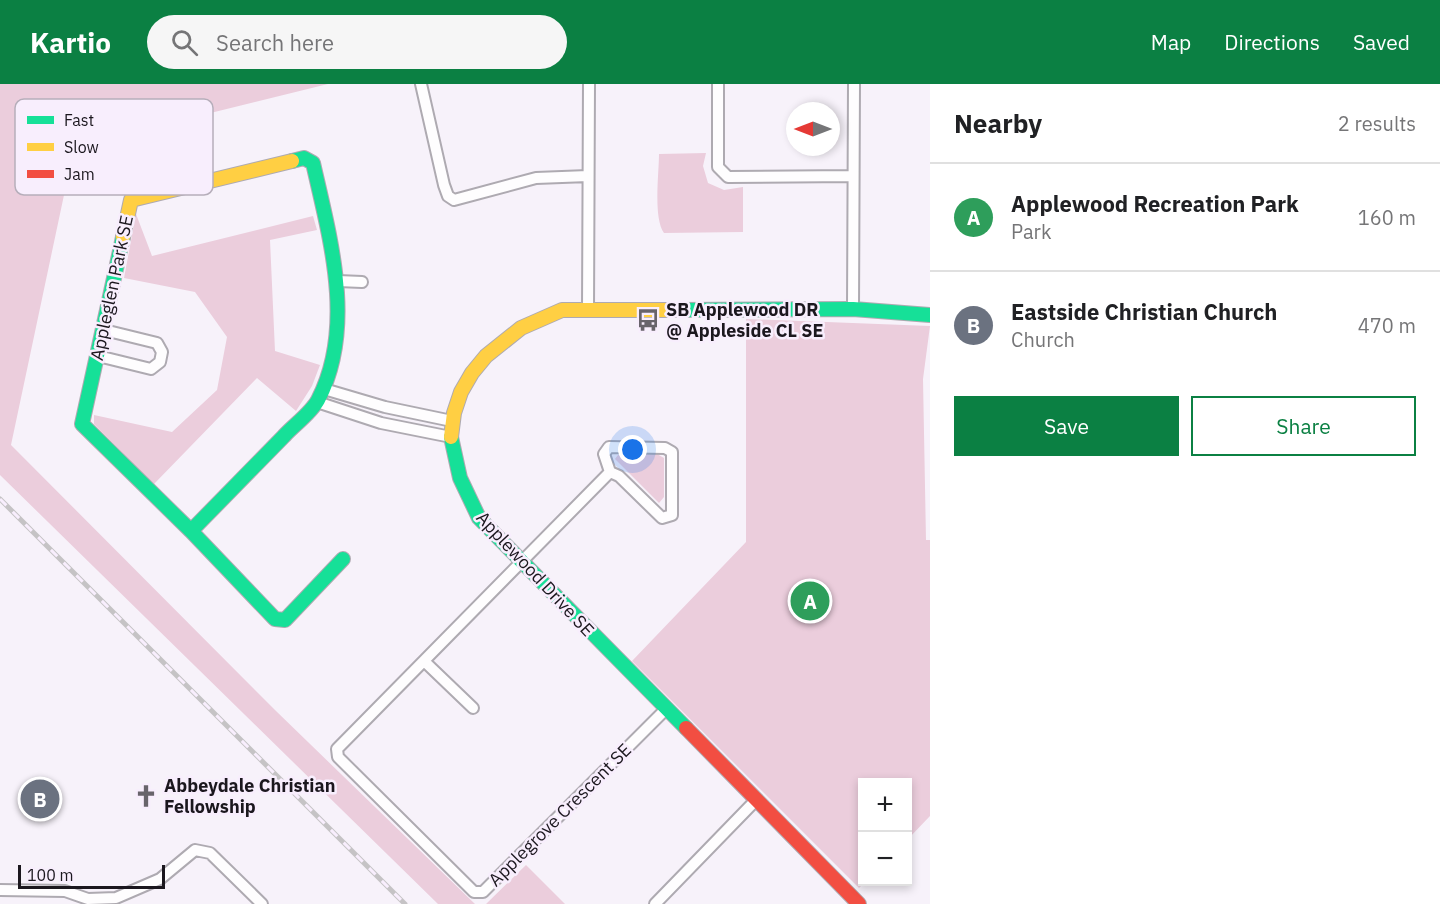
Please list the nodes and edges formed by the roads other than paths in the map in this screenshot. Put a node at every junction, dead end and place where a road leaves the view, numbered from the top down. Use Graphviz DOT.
graph roads {
  1 [pos="421,84"];
  2 [pos="589,84"];
  3 [pos="718,84"];
  4 [pos="854,84"];
  5 [pos="588,176"];
  6 [pos="854,176"];
  7 [pos="213,180"];
  8 [pos="151,195"];
  9 [pos="338,281"];
  10 [pos="362,282"];
  11 [pos="853,309"];
  12 [pos="588,310"];
  13 [pos="930,315"];
  14 [pos="104,330"];
  15 [pos="98,356"];
  16 [pos="324,389"];
  17 [pos="317,402"];
  18 [pos="385,407"];
  19 [pos="452,421"];
  20 [pos="381,423"];
  21 [pos="451,437"];
  22 [pos="610,472"];
  23 [pos="191,531"];
  24 [pos="343,559"];
  25 [pos="523,562"];
  26 [pos="424,661"];
  27 [pos="473,708"];
  28 [pos="665,710"];
  29 [pos="756,800"];
  30 [pos="0,890"];
  31 [pos="88,899"];
  32 [pos="117,901"];
  33 [pos="661,902"];
  34 [pos="72,904"];
  35 [pos="262,904"];
  36 [pos="859,904"];
  1 -- 5 [label="street"];
  2 -- 5 [label="street"];
  3 -- 6 [label="street"];
  4 -- 6 [label="street"];
  5 -- 12 [label="street"];
  6 -- 11 [label="street"];
  7 -- 9 [label="street, Appleglen Park SE"];
  8 -- 14 [label="street, Appleglen Park SE"];
  9 -- 10 [label="street"];
  9 -- 16 [label="street, Appleglen Park SE"];
  11 -- 12 [label="street, Applewood Drive SE"];
  11 -- 13 [label="street, Applewood Drive SE"];
  12 -- 19 [label="street, Applewood Drive SE"];
  14 -- 15 [label="street, Appleglen Park SE"];
  14 -- 15 [label="street"];
  15 -- 23 [label="street, Appleglen Park SE"];
  16 -- 17 [label="street, Appleglen Park SE"];
  16 -- 18 [label="street"];
  17 -- 20 [label="street"];
  17 -- 23 [label="street, Appleglen Park SE"];
  18 -- 19 [label="street"];
  18 -- 20 [label="street"];
  19 -- 21 [label="street, Applewood Drive SE"];
  20 -- 21 [label="street"];
  21 -- 25 [label="street, Applewood Drive SE"];
  22 -- 22 [label="street"];
  22 -- 25 [label="street, Applegrove Crescent SE"];
  23 -- 24 [label="street"];
  25 -- 26 [label="street, Applegrove Crescent SE"];
  25 -- 28 [label="street, Applewood Drive SE"];
  26 -- 27 [label="street"];
  26 -- 28 [label="street, Applegrove Crescent SE"];
  28 -- 29 [label="street, Applewood Drive SE"];
  29 -- 33 [label="street"];
  29 -- 36 [label="street, Applewood Drive SE"];
  30 -- 31 [label="street"];
  31 -- 32 [label="street"];
  31 -- 34 [label="street"];
  32 -- 35 [label="street"];
}
